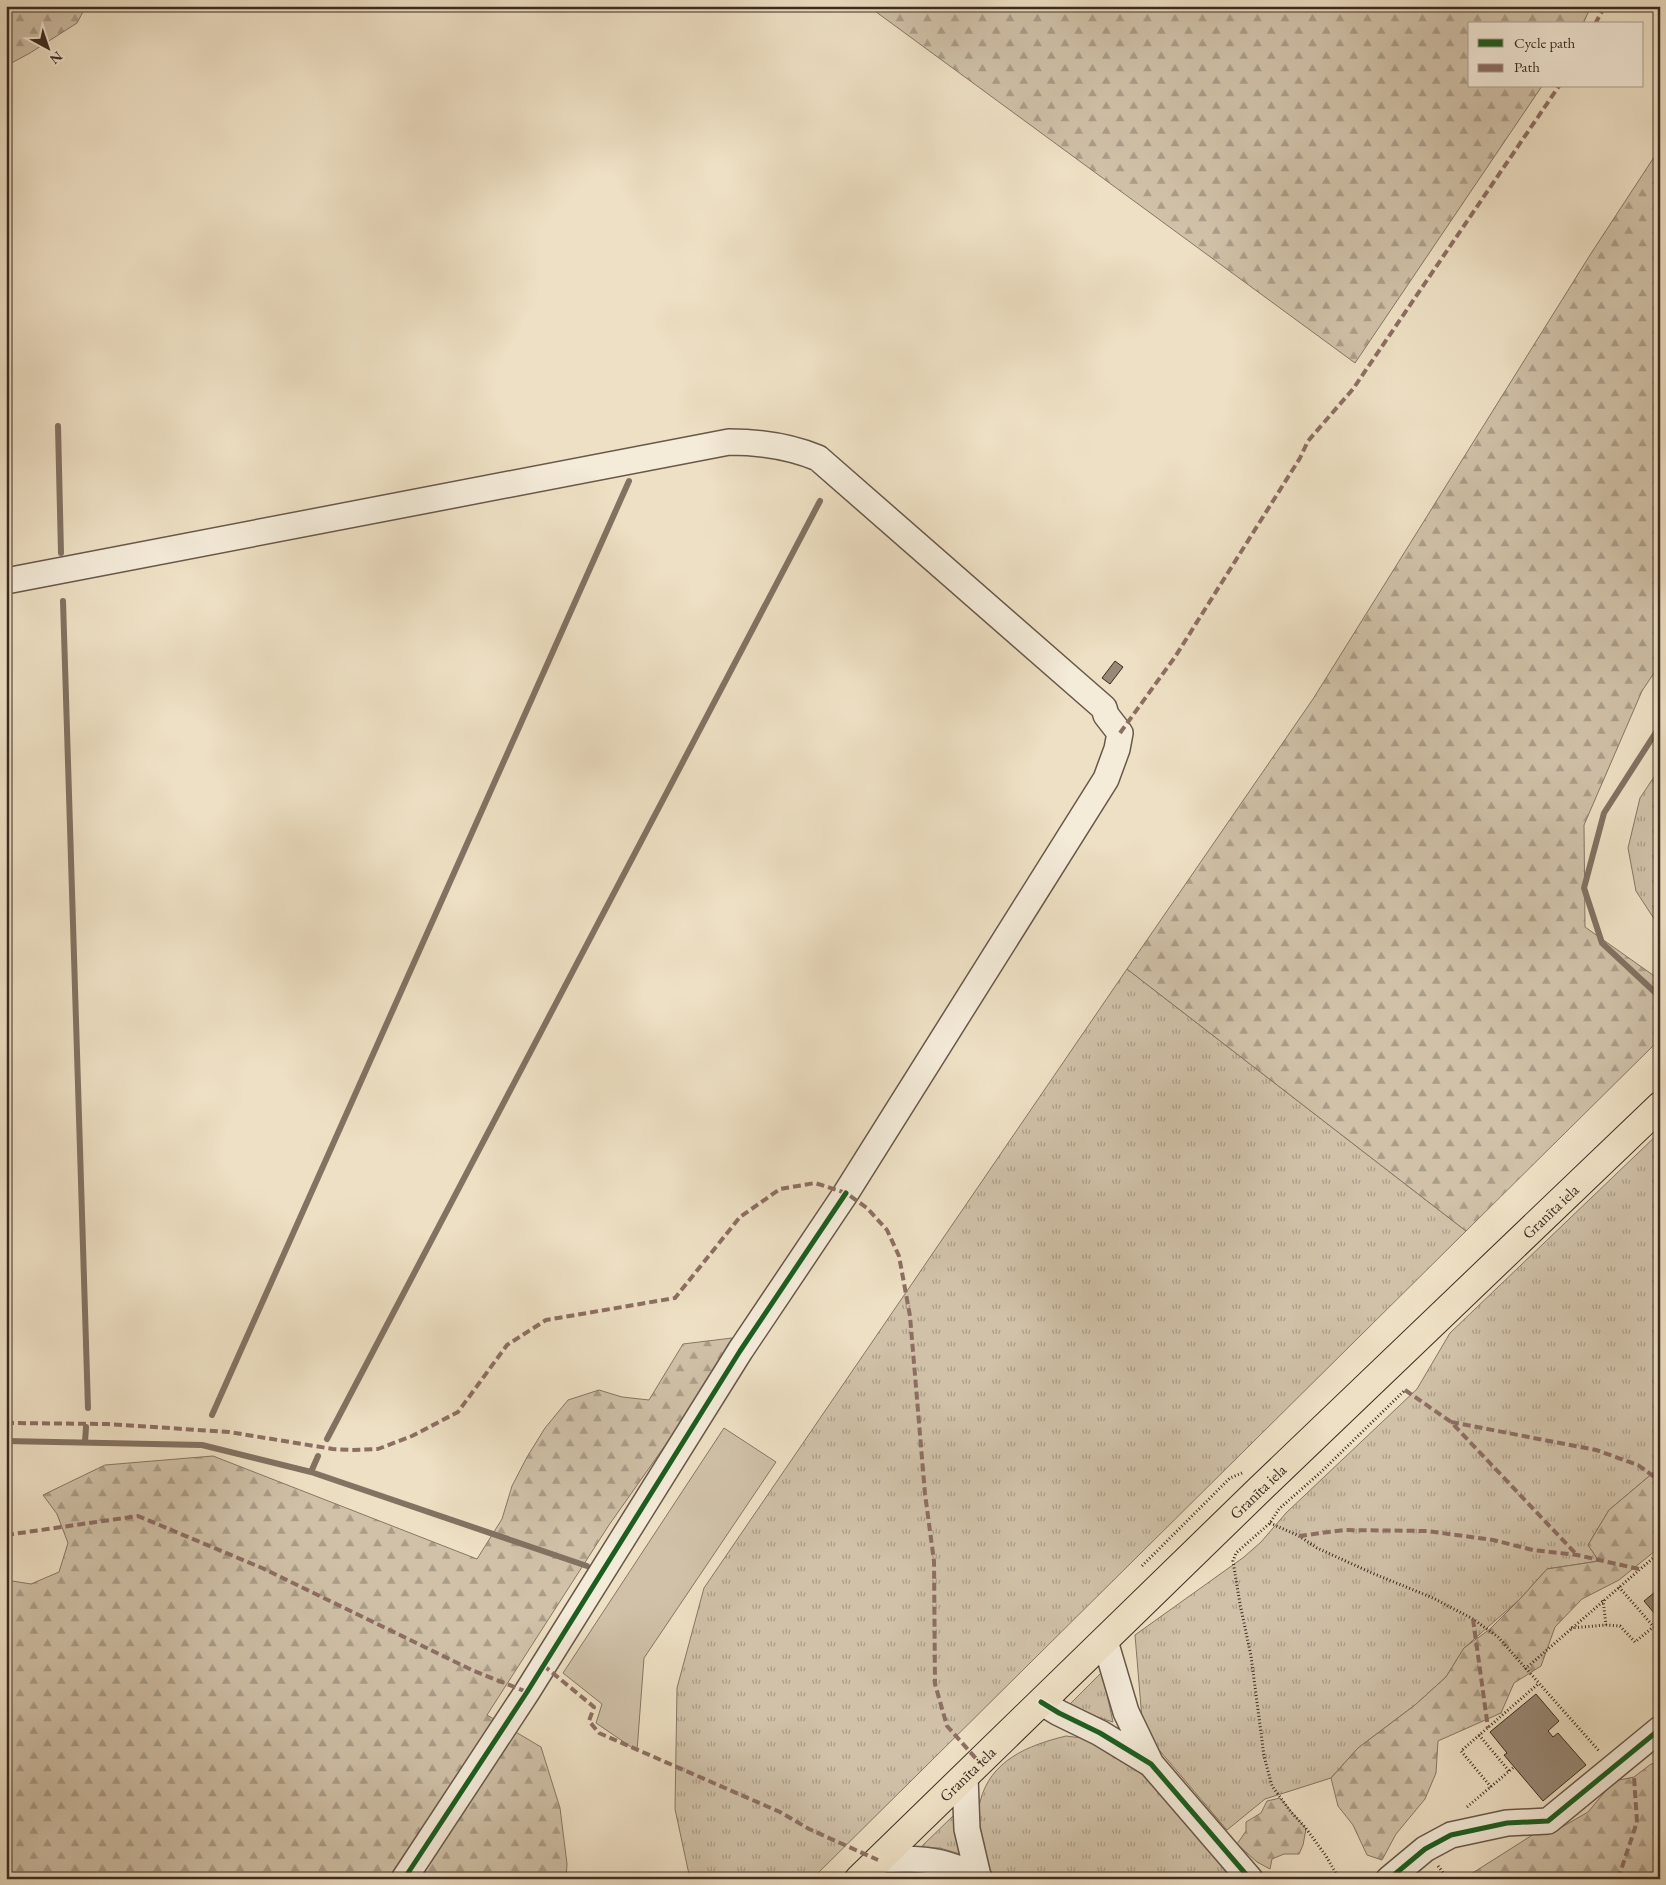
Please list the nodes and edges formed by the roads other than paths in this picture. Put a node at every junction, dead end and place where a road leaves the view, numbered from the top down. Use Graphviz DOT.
graph roads {
  1 [pos="6,581"];
  2 [pos="1660,1106"];
  3 [pos="1105,1641"];
  4 [pos="1041,1702"];
  5 [pos="1660,1729"];
  6 [pos="1151,1764"];
  7 [pos="965,1777"];
  8 [pos="878,1860"];
  9 [pos="979,1877"];
  10 [pos="404,1879"];
  11 [pos="859,1879"];
  12 [pos="1250,1879"];
  13 [pos="1389,1879"];
  1 -- 10 [label="street"];
  2 -- 3 [label="main road, Granīta iela"];
  3 -- 4 [label="main road, Granīta iela"];
  3 -- 6 [label="street"];
  4 -- 6 [label="street"];
  4 -- 7 [label="main road, Granīta iela"];
  5 -- 13 [label="street"];
  6 -- 12 [label="street"];
  7 -- 8 [label="main road, Granīta iela"];
  7 -- 9 [label="street"];
  8 -- 9 [label="street"];
  8 -- 11 [label="main road, Granīta iela"];
}
